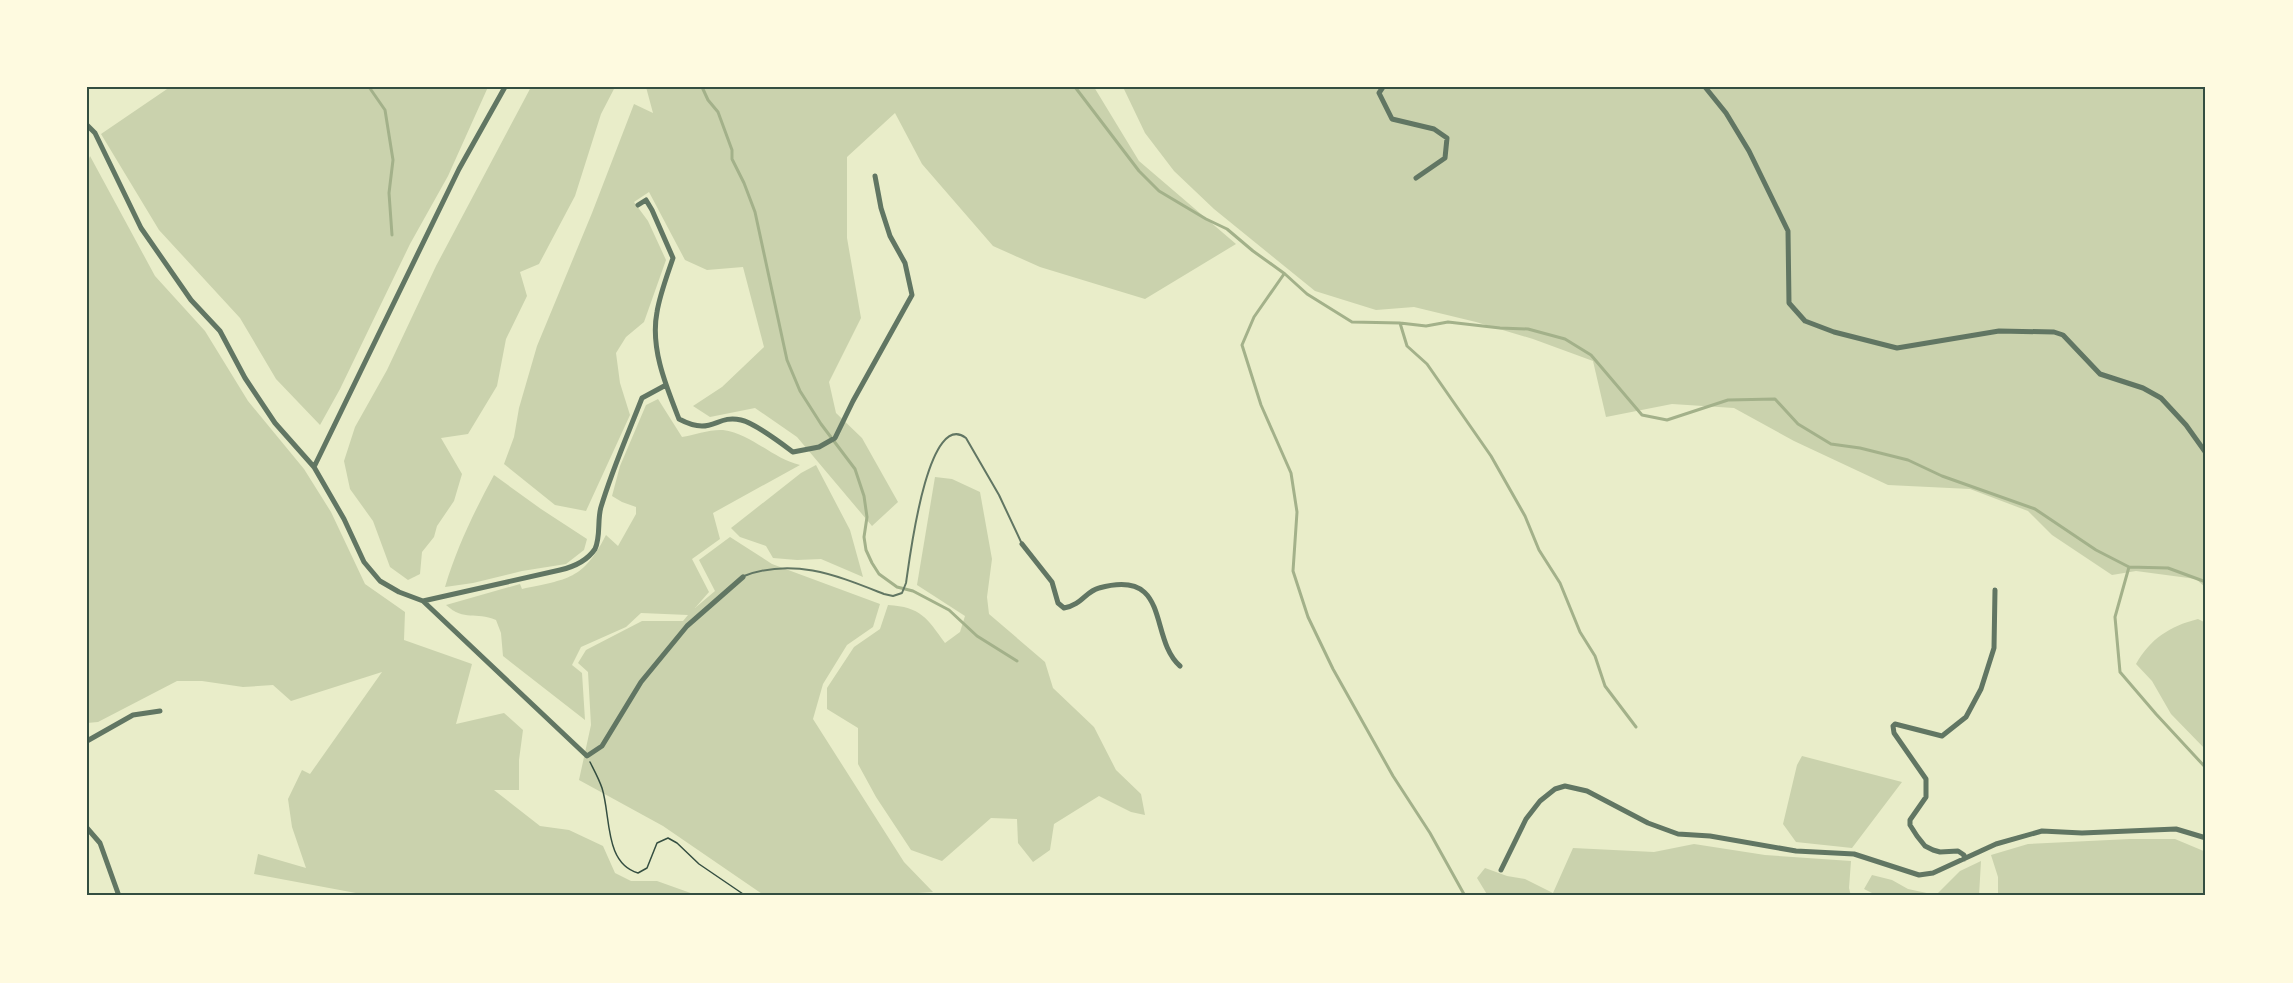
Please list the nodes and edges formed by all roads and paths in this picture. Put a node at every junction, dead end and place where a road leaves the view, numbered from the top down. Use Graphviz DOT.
graph roads {
  1 [pos="505,87"];
  2 [pos="1383,87"];
  3 [pos="1705,87"];
  4 [pos="87,125"];
  5 [pos="874,176"];
  6 [pos="1416,178"];
  7 [pos="638,205"];
  8 [pos="666,385"];
  9 [pos="2206,453"];
  10 [pos="314,467"];
  11 [pos="1022,544"];
  12 [pos="743,577"];
  13 [pos="1995,590"];
  14 [pos="423,601"];
  15 [pos="1180,666"];
  16 [pos="160,711"];
  17 [pos="87,741"];
  18 [pos="587,756"];
  19 [pos="87,828"];
  20 [pos="2206,838"];
  21 [pos="1964,859"];
  22 [pos="1501,870"];
  23 [pos="119,896"];
  24 [pos="746,896"];
  1 -- 10 [label="street"];
  2 -- 6 [label="street"];
  3 -- 9 [label="street"];
  4 -- 10 [label="street"];
  5 -- 8 [label="street"];
  7 -- 8 [label="street"];
  8 -- 14 [label="street"];
  10 -- 14 [label="street"];
  11 -- 12 [label="lane"];
  11 -- 15 [label="street"];
  12 -- 18 [label="street"];
  13 -- 21 [label="street"];
  14 -- 18 [label="street"];
  16 -- 17 [label="street"];
  18 -- 24 [label="path"];
  19 -- 23 [label="street"];
  20 -- 21 [label="street"];
  21 -- 22 [label="street"];
}
